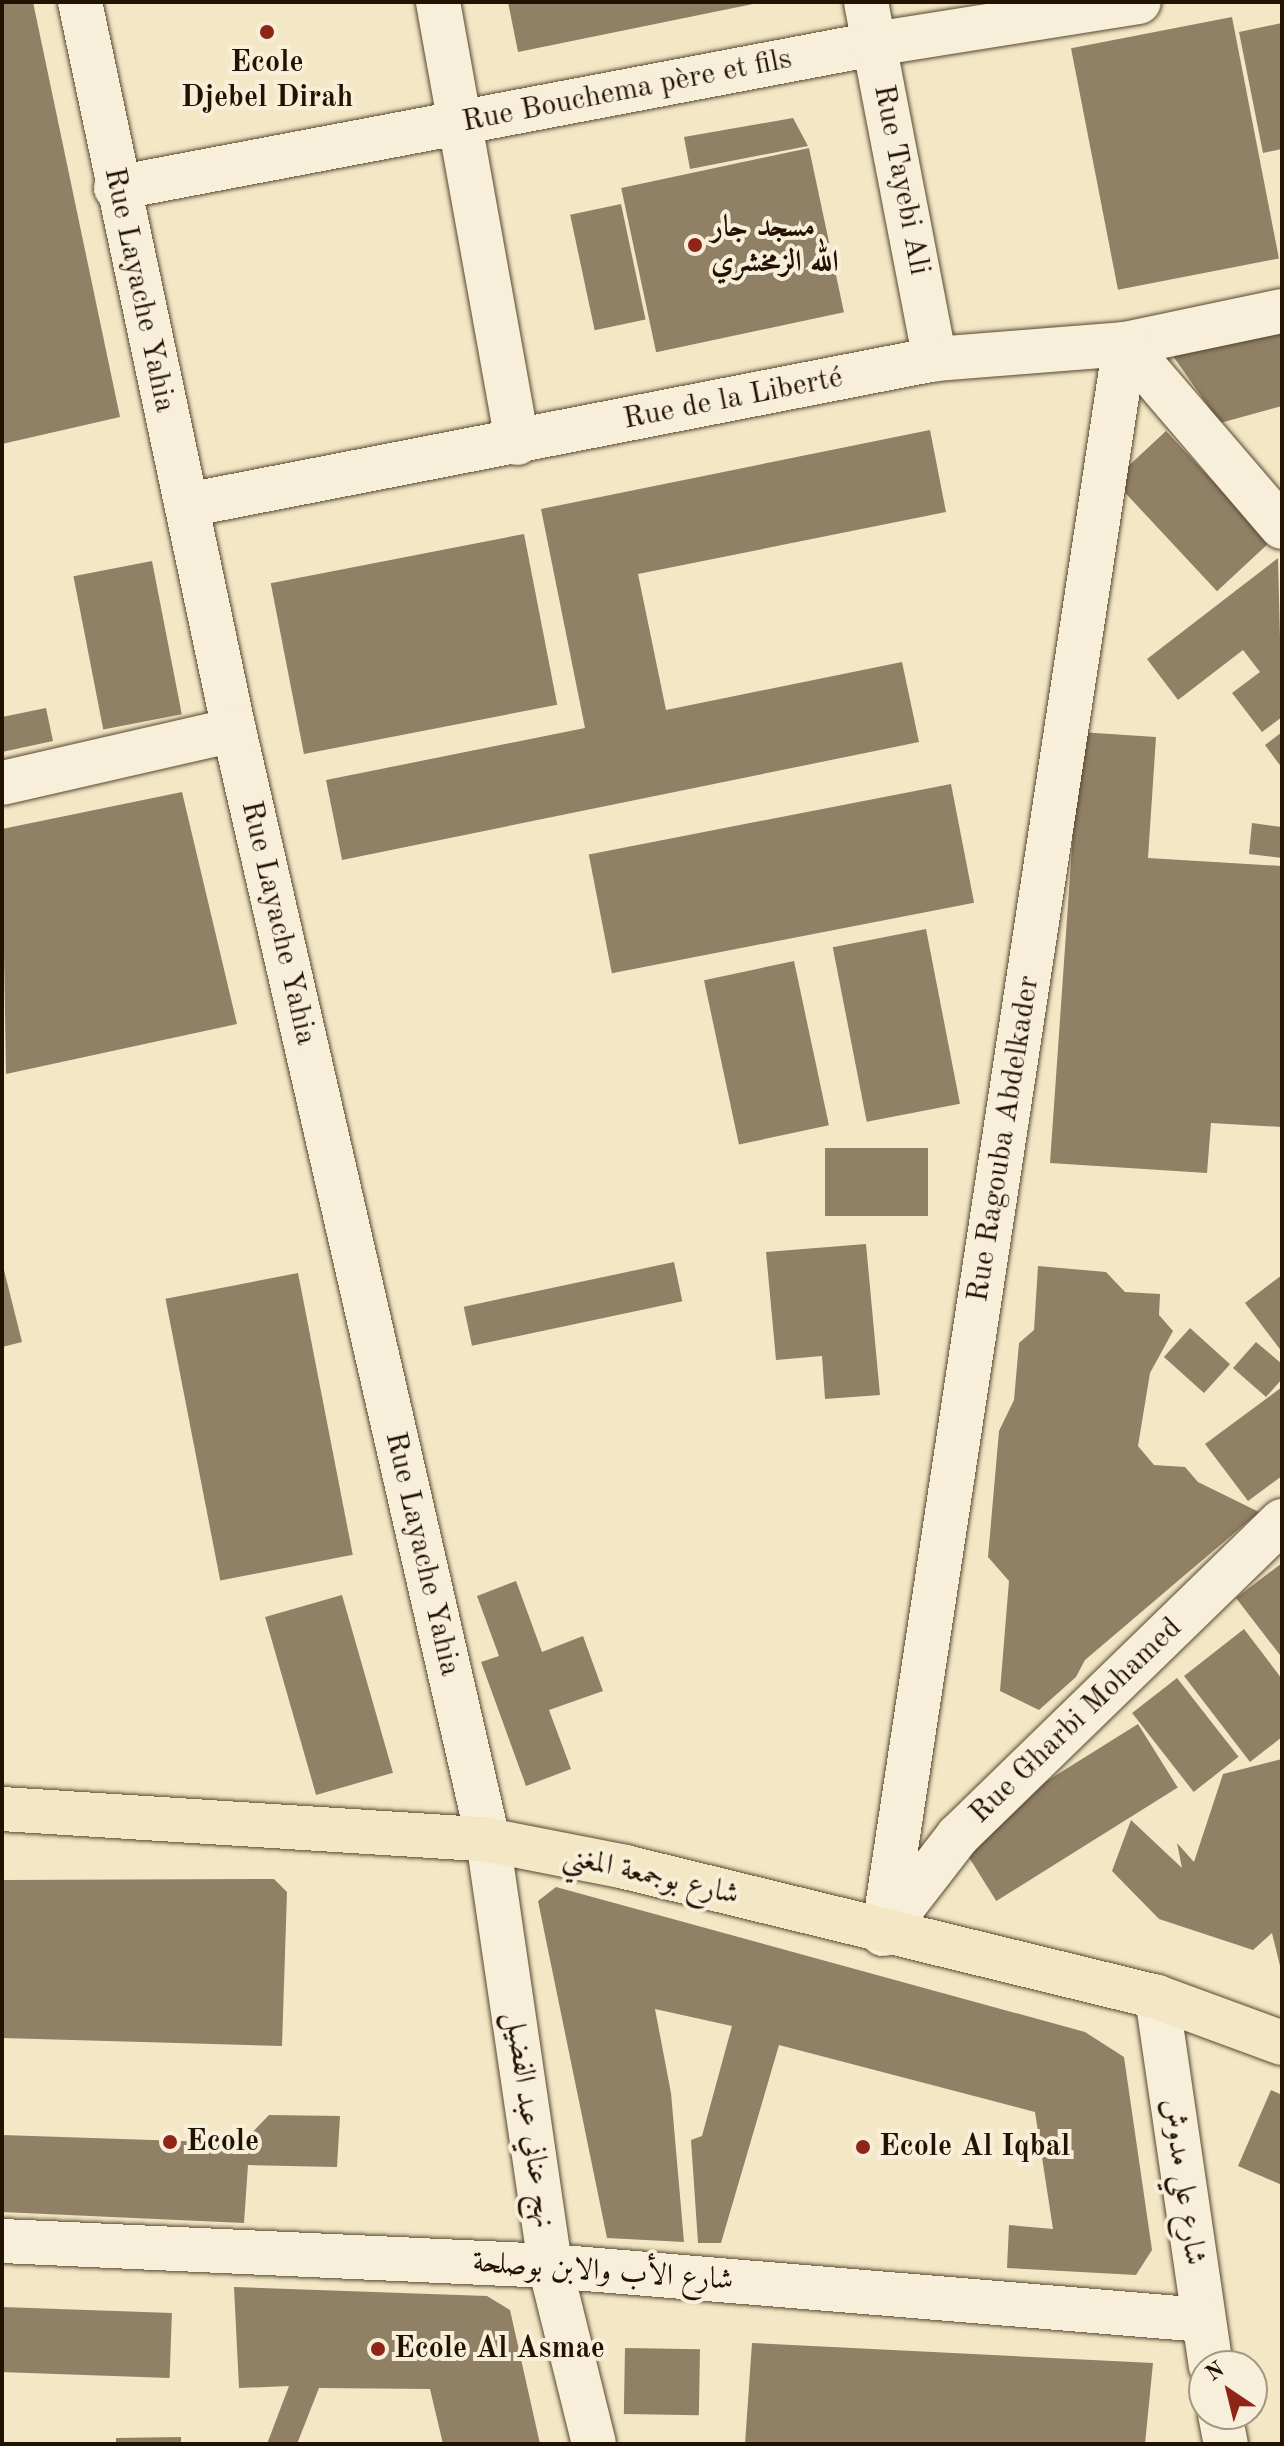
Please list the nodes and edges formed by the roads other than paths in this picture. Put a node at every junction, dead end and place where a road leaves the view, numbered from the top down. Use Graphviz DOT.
graph roads {
  1 [pos="80,2"];
  2 [pos="438,2"];
  3 [pos="866,2"];
  4 [pos="1139,2"];
  5 [pos="874,44"];
  6 [pos="459,123"];
  7 [pos="116,188"];
  8 [pos="1282,311"];
  9 [pos="1125,344"];
  10 [pos="935,359"];
  11 [pos="517,443"];
  12 [pos="187,505"];
  13 [pos="1282,527"];
  14 [pos="234,730"];
  15 [pos="2,783"];
  16 [pos="1282,1521"];
  17 [pos="2,1809"];
  18 [pos="488,1840"];
  19 [pos="883,1934"];
  20 [pos="1157,1997"];
  21 [pos="1282,2043"];
  22 [pos="2,2241"];
  23 [pos="550,2266"];
  24 [pos="1203,2320"];
  25 [pos="1208,2350"];
  26 [pos="594,2444"];
  1 -- 7 [label="street, Rue Layache Yahia"];
  2 -- 6 [label="street"];
  3 -- 5 [label="street, Rue Tayebi Ali"];
  4 -- 5 [label="street, Rue Bouchema père et fils"];
  5 -- 6 [label="street, Rue Bouchema père et fils"];
  5 -- 10 [label="street, Rue Tayebi Ali"];
  6 -- 7 [label="street, Rue Bouchema père et fils"];
  6 -- 11 [label="street"];
  7 -- 12 [label="street, Rue Layache Yahia"];
  8 -- 9 [label="street, Rue de la Liberté"];
  9 -- 10 [label="street, Rue de la Liberté"];
  9 -- 13 [label="street"];
  9 -- 19 [label="street, Rue Ragouba Abdelkader"];
  10 -- 11 [label="street, Rue de la Liberté"];
  11 -- 12 [label="street, Rue de la Liberté"];
  12 -- 14 [label="street, Rue Layache Yahia"];
  14 -- 15 [label="street"];
  14 -- 18 [label="street, Rue Layache Yahia"];
  16 -- 19 [label="street, Rue Gharbi Mohamed"];
  17 -- 18 [label="main road, شارع بوجمعة المغني"];
  18 -- 19 [label="main road, شارع بوجمعة المغني"];
  18 -- 23 [label="street, نهج عناني عبد الفضيل"];
  19 -- 20 [label="main road, شارع بوجمعة المغني"];
  20 -- 21 [label="main road, شارع بوجمعة المغني"];
  20 -- 24 [label="street, شارع علي مدوش"];
  22 -- 23 [label="street, شارع الأب والابن بوصلحة"];
  23 -- 24 [label="street, شارع الأب والابن بوصلحة"];
  23 -- 26 [label="street, نهج عناني عبد الفضيل"];
  24 -- 25 [label="street, شارع علي مدوش"];
}
